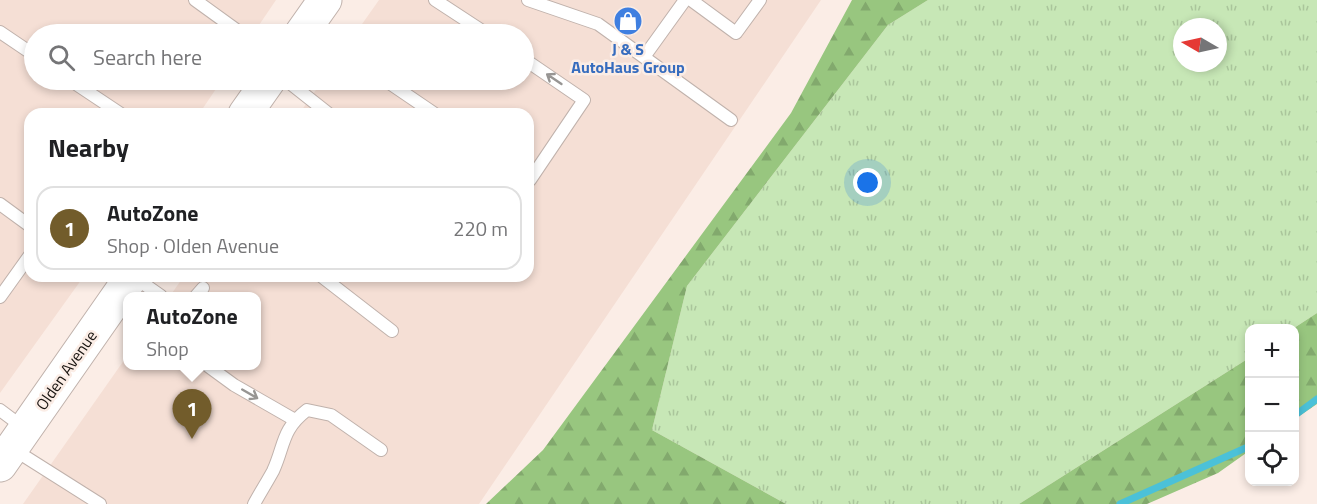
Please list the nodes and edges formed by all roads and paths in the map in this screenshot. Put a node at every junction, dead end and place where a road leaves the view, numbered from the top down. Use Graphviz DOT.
graph roads {
  1 [pos="195,0"];
  2 [pos="435,0"];
  3 [pos="528,0"];
  4 [pos="685,0"];
  5 [pos="691,0"];
  6 [pos="760,0"];
  7 [pos="228,24"];
  8 [pos="472,24"];
  9 [pos="0,32"];
  10 [pos="24,49"];
  11 [pos="644,57"];
  12 [pos="534,66"];
  13 [pos="85,90"];
  14 [pos="262,90"];
  15 [pos="299,90"];
  16 [pos="400,90"];
  17 [pos="112,108"];
  18 [pos="249,108"];
  19 [pos="321,108"];
  20 [pos="426,108"];
  21 [pos="731,120"];
  22 [pos="534,172"];
  23 [pos="0,204"];
  24 [pos="24,222"];
  25 [pos="24,263"];
  26 [pos="128,282"];
  27 [pos="141,282"];
  28 [pos="329,282"];
  29 [pos="154,292"];
  30 [pos="0,297"];
  31 [pos="392,331"];
  32 [pos="213,370"];
  33 [pos="295,420"];
  34 [pos="9,438"];
  35 [pos="381,450"];
  36 [pos="100,504"];
  37 [pos="254,504"];
  1 -- 7 [label="lane"];
  2 -- 8 [label="lane"];
  3 -- 11 [label="lane"];
  4 -- 11 [label="lane"];
  5 -- 6 [label="lane"];
  9 -- 10 [label="lane"];
  11 -- 21 [label="lane"];
  22 -- 12 [label="lane, one-way"];
  13 -- 17 [label="lane"];
  14 -- 18 [label="main road"];
  15 -- 19 [label="lane"];
  16 -- 20 [label="lane"];
  23 -- 24 [label="lane"];
  25 -- 30 [label="lane"];
  26 -- 34 [label="main road, Olden Avenue"];
  27 -- 29 [label="lane"];
  28 -- 31 [label="lane"];
  32 -- 33 [label="lane, one-way"];
  33 -- 35 [label="lane"];
  33 -- 37 [label="lane"];
  34 -- 36 [label="lane"];
}
